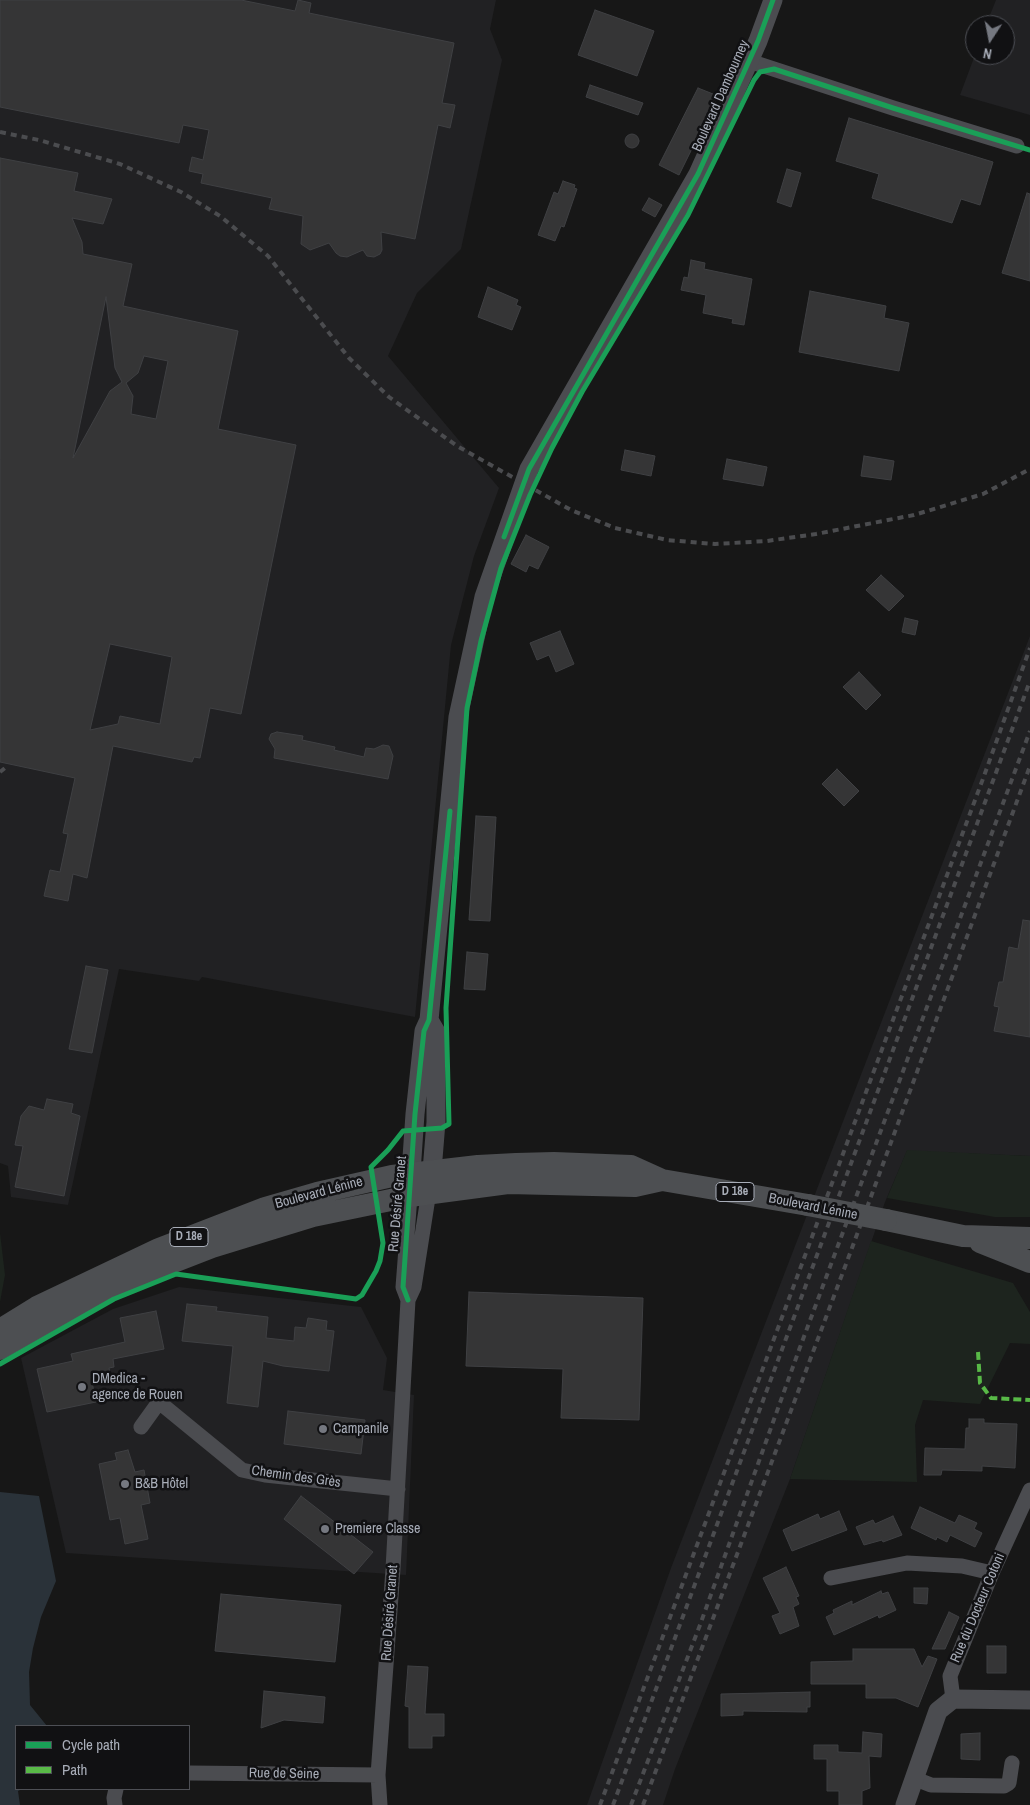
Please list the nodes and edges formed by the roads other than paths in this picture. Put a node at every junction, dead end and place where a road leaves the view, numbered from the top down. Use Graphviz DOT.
graph roads {
  1 [pos="773,0"];
  2 [pos="749,60"];
  3 [pos="1017,146"];
  4 [pos="684,199"];
  5 [pos="421,1183"];
  6 [pos="963,1236"];
  7 [pos="1030,1238"];
  8 [pos="1030,1262"];
  9 [pos="0,1330"];
  10 [pos="0,1349"];
  11 [pos="141,1427"];
  12 [pos="398,1489"];
  13 [pos="1030,1490"];
  14 [pos="992,1573"];
  15 [pos="831,1578"];
  16 [pos="954,1699"];
  17 [pos="1030,1700"];
  18 [pos="1012,1763"];
  19 [pos="190,1773"];
  20 [pos="378,1775"];
  21 [pos="913,1778"];
  22 [pos="116,1790"];
  23 [pos="115,1805"];
  24 [pos="380,1805"];
  25 [pos="905,1805"];
  1 -- 2 [label="street, Boulevard Dambourney"];
  2 -- 3 [label="street"];
  2 -- 4 [label="street, Boulevard Dambourney"];
  4 -- 5 [label="street, Rue Désiré Granet"];
  5 -- 6 [label="main road, Boulevard Lénine / D 18e, bridge"];
  5 -- 9 [label="main road, Boulevard Lénine / D 18e"];
  5 -- 10 [label="main road, Boulevard Lénine / D 18e"];
  5 -- 12 [label="street, Rue Désiré Granet"];
  6 -- 7 [label="main road, Boulevard Lénine / D 18e"];
  6 -- 8 [label="main road, Boulevard Lénine / D 18e"];
  11 -- 12 [label="street, Chemin des Grès"];
  12 -- 20 [label="street, Rue Désiré Granet"];
  13 -- 14 [label="street, Rue du Docteur Cotoni"];
  14 -- 15 [label="street"];
  14 -- 16 [label="street, Rue du Docteur Cotoni"];
  16 -- 17 [label="street"];
  16 -- 21 [label="street"];
  18 -- 21 [label="street"];
  19 -- 20 [label="street, Rue de Seine"];
  20 -- 24 [label="street, Rue Désiré Granet"];
  21 -- 25 [label="street"];
  22 -- 23 [label="street"];
}
